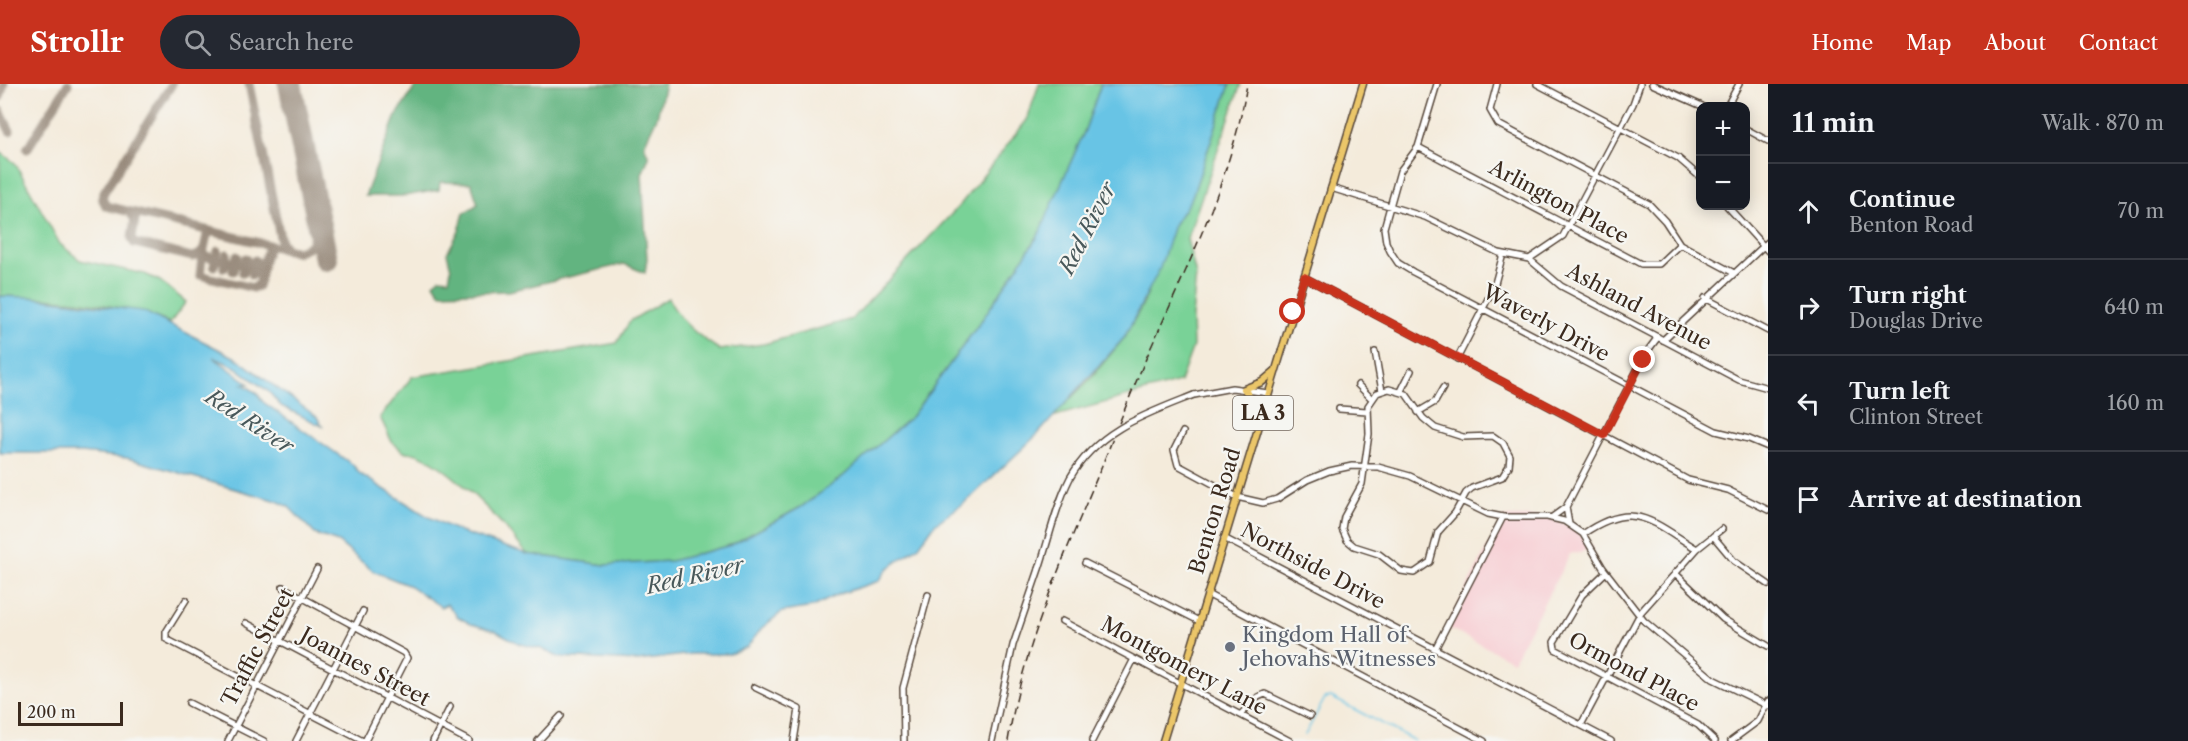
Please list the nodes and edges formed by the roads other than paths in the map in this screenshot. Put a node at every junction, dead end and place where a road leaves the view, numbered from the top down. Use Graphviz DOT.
graph roads {
  1 [pos="1363,84"];
  2 [pos="1437,84"];
  3 [pos="1497,84"];
  4 [pos="1537,84"];
  5 [pos="1640,84"];
  6 [pos="1652,84"];
  7 [pos="1739,84"];
  8 [pos="1729,102"];
  9 [pos="1696,103"];
  10 [pos="1620,127"];
  11 [pos="1750,131"];
  12 [pos="1768,141"];
  13 [pos="1418,147"];
  14 [pos="1696,173"];
  15 [pos="1595,175"];
  16 [pos="1330,188"];
  17 [pos="1390,206"];
  18 [pos="1731,210"];
  19 [pos="1568,226"];
  20 [pos="1680,244"];
  21 [pos="1766,244"];
  22 [pos="1768,251"];
  23 [pos="1503,254"];
  24 [pos="1529,259"];
  25 [pos="1734,273"];
  26 [pos="1304,277"];
  27 [pos="1706,298"];
  28 [pos="1483,309"];
  29 [pos="1768,331"];
  30 [pos="1661,338"];
  31 [pos="1375,352"];
  32 [pos="1457,359"];
  33 [pos="1276,370"];
  34 [pos="1411,371"];
  35 [pos="1358,385"];
  36 [pos="1630,386"];
  37 [pos="1443,388"];
  38 [pos="1768,388"];
  39 [pos="1244,389"];
  40 [pos="1382,391"];
  41 [pos="1401,391"];
  42 [pos="1268,393"];
  43 [pos="1372,399"];
  44 [pos="1338,409"];
  45 [pos="1367,411"];
  46 [pos="1418,412"];
  47 [pos="1260,422"];
  48 [pos="1183,432"];
  49 [pos="1604,435"];
  50 [pos="1768,447"];
  51 [pos="1365,466"];
  52 [pos="1237,497"];
  53 [pos="1461,502"];
  54 [pos="1566,507"];
  55 [pos="1768,510"];
  56 [pos="1503,517"];
  57 [pos="1551,518"];
  58 [pos="1569,524"];
  59 [pos="1722,529"];
  60 [pos="1583,534"];
  61 [pos="1713,536"];
  62 [pos="1224,538"];
  63 [pos="1697,549"];
  64 [pos="1085,563"];
  65 [pos="317,569"];
  66 [pos="1606,572"];
  67 [pos="1675,573"];
  68 [pos="1768,584"];
  69 [pos="284,587"];
  70 [pos="1207,594"];
  71 [pos="928,595"];
  72 [pos="302,597"];
  73 [pos="186,600"];
  74 [pos="363,611"];
  75 [pos="1640,614"];
  76 [pos="1062,621"];
  77 [pos="1199,621"];
  78 [pos="246,623"];
  79 [pos="355,626"];
  80 [pos="279,641"];
  81 [pos="1768,646"];
  82 [pos="1435,649"];
  83 [pos="1134,658"];
  84 [pos="333,669"];
  85 [pos="1606,677"];
  86 [pos="1180,683"];
  87 [pos="257,684"];
  88 [pos="754,687"];
  89 [pos="386,698"];
  90 [pos="189,703"];
  91 [pos="1767,704"];
  92 [pos="450,707"];
  93 [pos="310,713"];
  94 [pos="1241,714"];
  95 [pos="561,716"];
  96 [pos="1310,716"];
  97 [pos="1581,725"];
  98 [pos="235,726"];
  99 [pos="440,726"];
  100 [pos="228,741"];
  101 [pos="264,741"];
  102 [pos="296,741"];
  103 [pos="364,741"];
  104 [pos="433,741"];
  105 [pos="469,741"];
  106 [pos="538,741"];
  107 [pos="794,741"];
  108 [pos="904,741"];
  109 [pos="992,741"];
  110 [pos="1092,741"];
  111 [pos="1163,741"];
  112 [pos="1290,741"];
  113 [pos="1484,741"];
  114 [pos="1611,741"];
  115 [pos="1715,741"];
  116 [pos="1731,741"];
  1 -- 16 [label="main road, Benton Road / LA 3"];
  2 -- 13 [label="street"];
  3 -- 15 [label="street"];
  4 -- 10 [label="street"];
  5 -- 10 [label="street"];
  6 -- 9 [label="street"];
  7 -- 8 [label="street"];
  10 -- 14 [label="street"];
  10 -- 15 [label="street"];
  11 -- 12 [label="street"];
  13 -- 17 [label="street, Waverly Drive"];
  13 -- 19 [label="street, Arlington Place"];
  15 -- 19 [label="street"];
  15 -- 20 [label="street"];
  16 -- 17 [label="street"];
  16 -- 26 [label="main road, Benton Road / LA 3"];
  17 -- 23 [label="street"];
  17 -- 28 [label="street, Waverly Drive"];
  18 -- 21 [label="street"];
  19 -- 20 [label="street, Arlington Place"];
  19 -- 24 [label="street"];
  20 -- 25 [label="street"];
  21 -- 22 [label="street"];
  21 -- 25 [label="street"];
  23 -- 24 [label="street"];
  23 -- 28 [label="street"];
  24 -- 30 [label="street, Ashland Avenue"];
  25 -- 27 [label="street"];
  26 -- 32 [label="street"];
  26 -- 33 [label="main road, Benton Road / LA 3"];
  27 -- 29 [label="street"];
  27 -- 30 [label="street"];
  28 -- 32 [label="street"];
  28 -- 36 [label="street, Waverly Drive"];
  30 -- 36 [label="street"];
  30 -- 38 [label="street, Ashland Avenue"];
  31 -- 40 [label="street"];
  32 -- 49 [label="street"];
  33 -- 39 [label="main road"];
  33 -- 42 [label="main road, Benton Road / LA 3"];
  34 -- 41 [label="street"];
  35 -- 43 [label="street"];
  36 -- 49 [label="street"];
  36 -- 50 [label="street, Waverly Drive"];
  37 -- 46 [label="street"];
  39 -- 42 [label="street"];
  39 -- 47 [label="main road"];
  39 -- 109 [label="street, bridge"];
  40 -- 41 [label="street"];
  40 -- 43 [label="street"];
  41 -- 46 [label="street"];
  42 -- 47 [label="main road, Benton Road / LA 3"];
  43 -- 45 [label="street"];
  44 -- 45 [label="street"];
  45 -- 51 [label="street"];
  46 -- 53 [label="street"];
  47 -- 52 [label="main road, Benton Road / LA 3"];
  48 -- 52 [label="street"];
  49 -- 54 [label="street"];
  49 -- 55 [label="street"];
  51 -- 52 [label="street"];
  51 -- 53 [label="street"];
  51 -- 53 [label="street"];
  52 -- 62 [label="main road, Benton Road / LA 3"];
  53 -- 56 [label="street"];
  54 -- 57 [label="street"];
  54 -- 58 [label="street"];
  56 -- 57 [label="street"];
  56 -- 82 [label="street"];
  57 -- 58 [label="street"];
  58 -- 60 [label="street"];
  59 -- 61 [label="street"];
  60 -- 63 [label="street"];
  60 -- 66 [label="street"];
  61 -- 63 [label="street"];
  61 -- 68 [label="street"];
  62 -- 70 [label="main road, Benton Road / LA 3"];
  62 -- 82 [label="street, Northside Drive"];
  63 -- 67 [label="street"];
  64 -- 77 [label="street"];
  65 -- 72 [label="street, Traffic Street"];
  66 -- 75 [label="street"];
  66 -- 85 [label="street, Ormond Place"];
  67 -- 75 [label="street"];
  67 -- 81 [label="street"];
  69 -- 72 [label="street"];
  70 -- 77 [label="main road, Benton Road / LA 3"];
  70 -- 113 [label="street"];
  71 -- 108 [label="street"];
  72 -- 79 [label="street"];
  72 -- 80 [label="street, Traffic Street"];
  73 -- 87 [label="street"];
  74 -- 79 [label="street"];
  75 -- 85 [label="street"];
  75 -- 91 [label="street"];
  76 -- 83 [label="street, Montgomery Lane"];
  77 -- 86 [label="main road, Benton Road / LA 3"];
  78 -- 80 [label="street, Joannes Street"];
  79 -- 84 [label="street"];
  79 -- 89 [label="street"];
  80 -- 84 [label="street, Joannes Street"];
  80 -- 87 [label="street, Traffic Street"];
  82 -- 97 [label="street, Northside Drive"];
  83 -- 86 [label="street, Montgomery Lane"];
  83 -- 110 [label="street"];
  84 -- 89 [label="street, Joannes Street"];
  84 -- 93 [label="street"];
  85 -- 97 [label="street"];
  85 -- 115 [label="street, Ormond Place"];
  86 -- 94 [label="street, Montgomery Lane"];
  86 -- 111 [label="main road, Benton Road / LA 3"];
  87 -- 93 [label="street"];
  87 -- 98 [label="street, Traffic Street"];
  88 -- 107 [label="street"];
  89 -- 99 [label="street, Joannes Street"];
  89 -- 103 [label="street"];
  90 -- 98 [label="street"];
  91 -- 116 [label="street"];
  92 -- 99 [label="street"];
  93 -- 102 [label="street"];
  93 -- 103 [label="street"];
  94 -- 96 [label="street"];
  94 -- 112 [label="street, Montgomery Lane"];
  95 -- 106 [label="street"];
  97 -- 114 [label="street, Northside Drive"];
  98 -- 100 [label="street, Traffic Street"];
  98 -- 101 [label="street"];
  99 -- 104 [label="street"];
  99 -- 105 [label="street, Joannes Street"];
}
